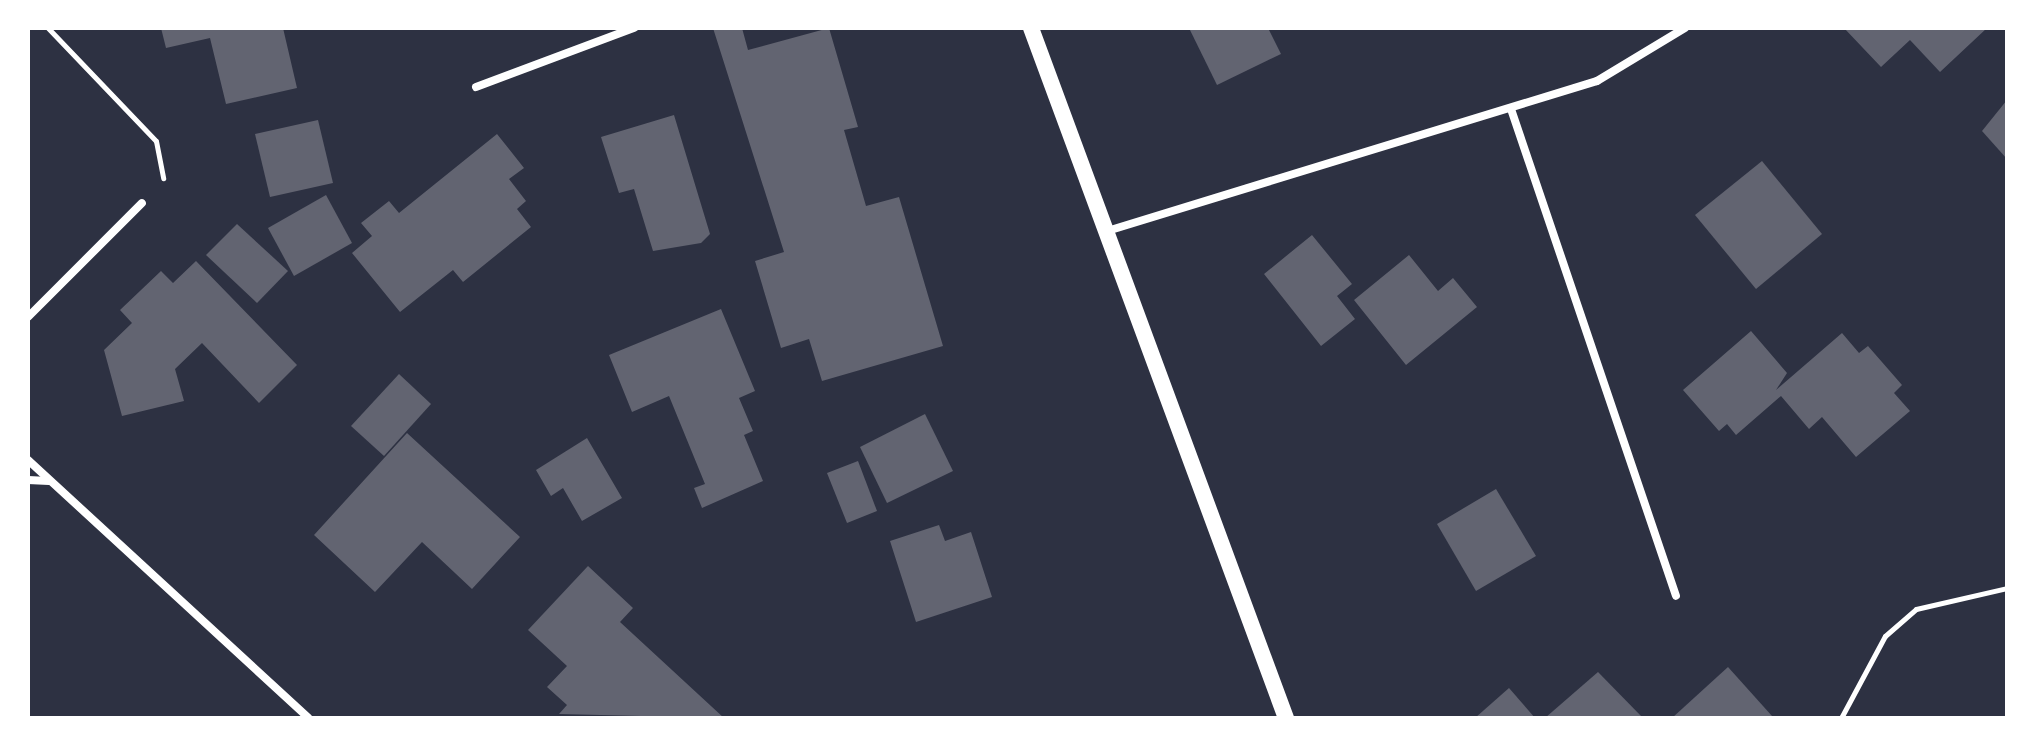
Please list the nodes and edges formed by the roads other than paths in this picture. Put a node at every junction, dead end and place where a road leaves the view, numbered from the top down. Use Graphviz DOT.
graph roads {
  1 [pos="634,28"];
  2 [pos="1031,28"];
  3 [pos="1685,28"];
  4 [pos="614,31"];
  5 [pos="476,87"];
  6 [pos="1511,109"];
  7 [pos="142,203"];
  8 [pos="1104,232"];
  9 [pos="28,317"];
  10 [pos="28,460"];
  11 [pos="28,480"];
  12 [pos="50,481"];
  13 [pos="1676,596"];
  14 [pos="309,718"];
  15 [pos="1286,718"];
  1 -- 4 [label="street"];
  2 -- 8 [label="main road"];
  3 -- 6 [label="street"];
  4 -- 5 [label="street"];
  6 -- 8 [label="street"];
  6 -- 13 [label="street"];
  7 -- 9 [label="street"];
  8 -- 15 [label="main road"];
  10 -- 12 [label="street"];
  11 -- 12 [label="street"];
  12 -- 14 [label="street"];
}
